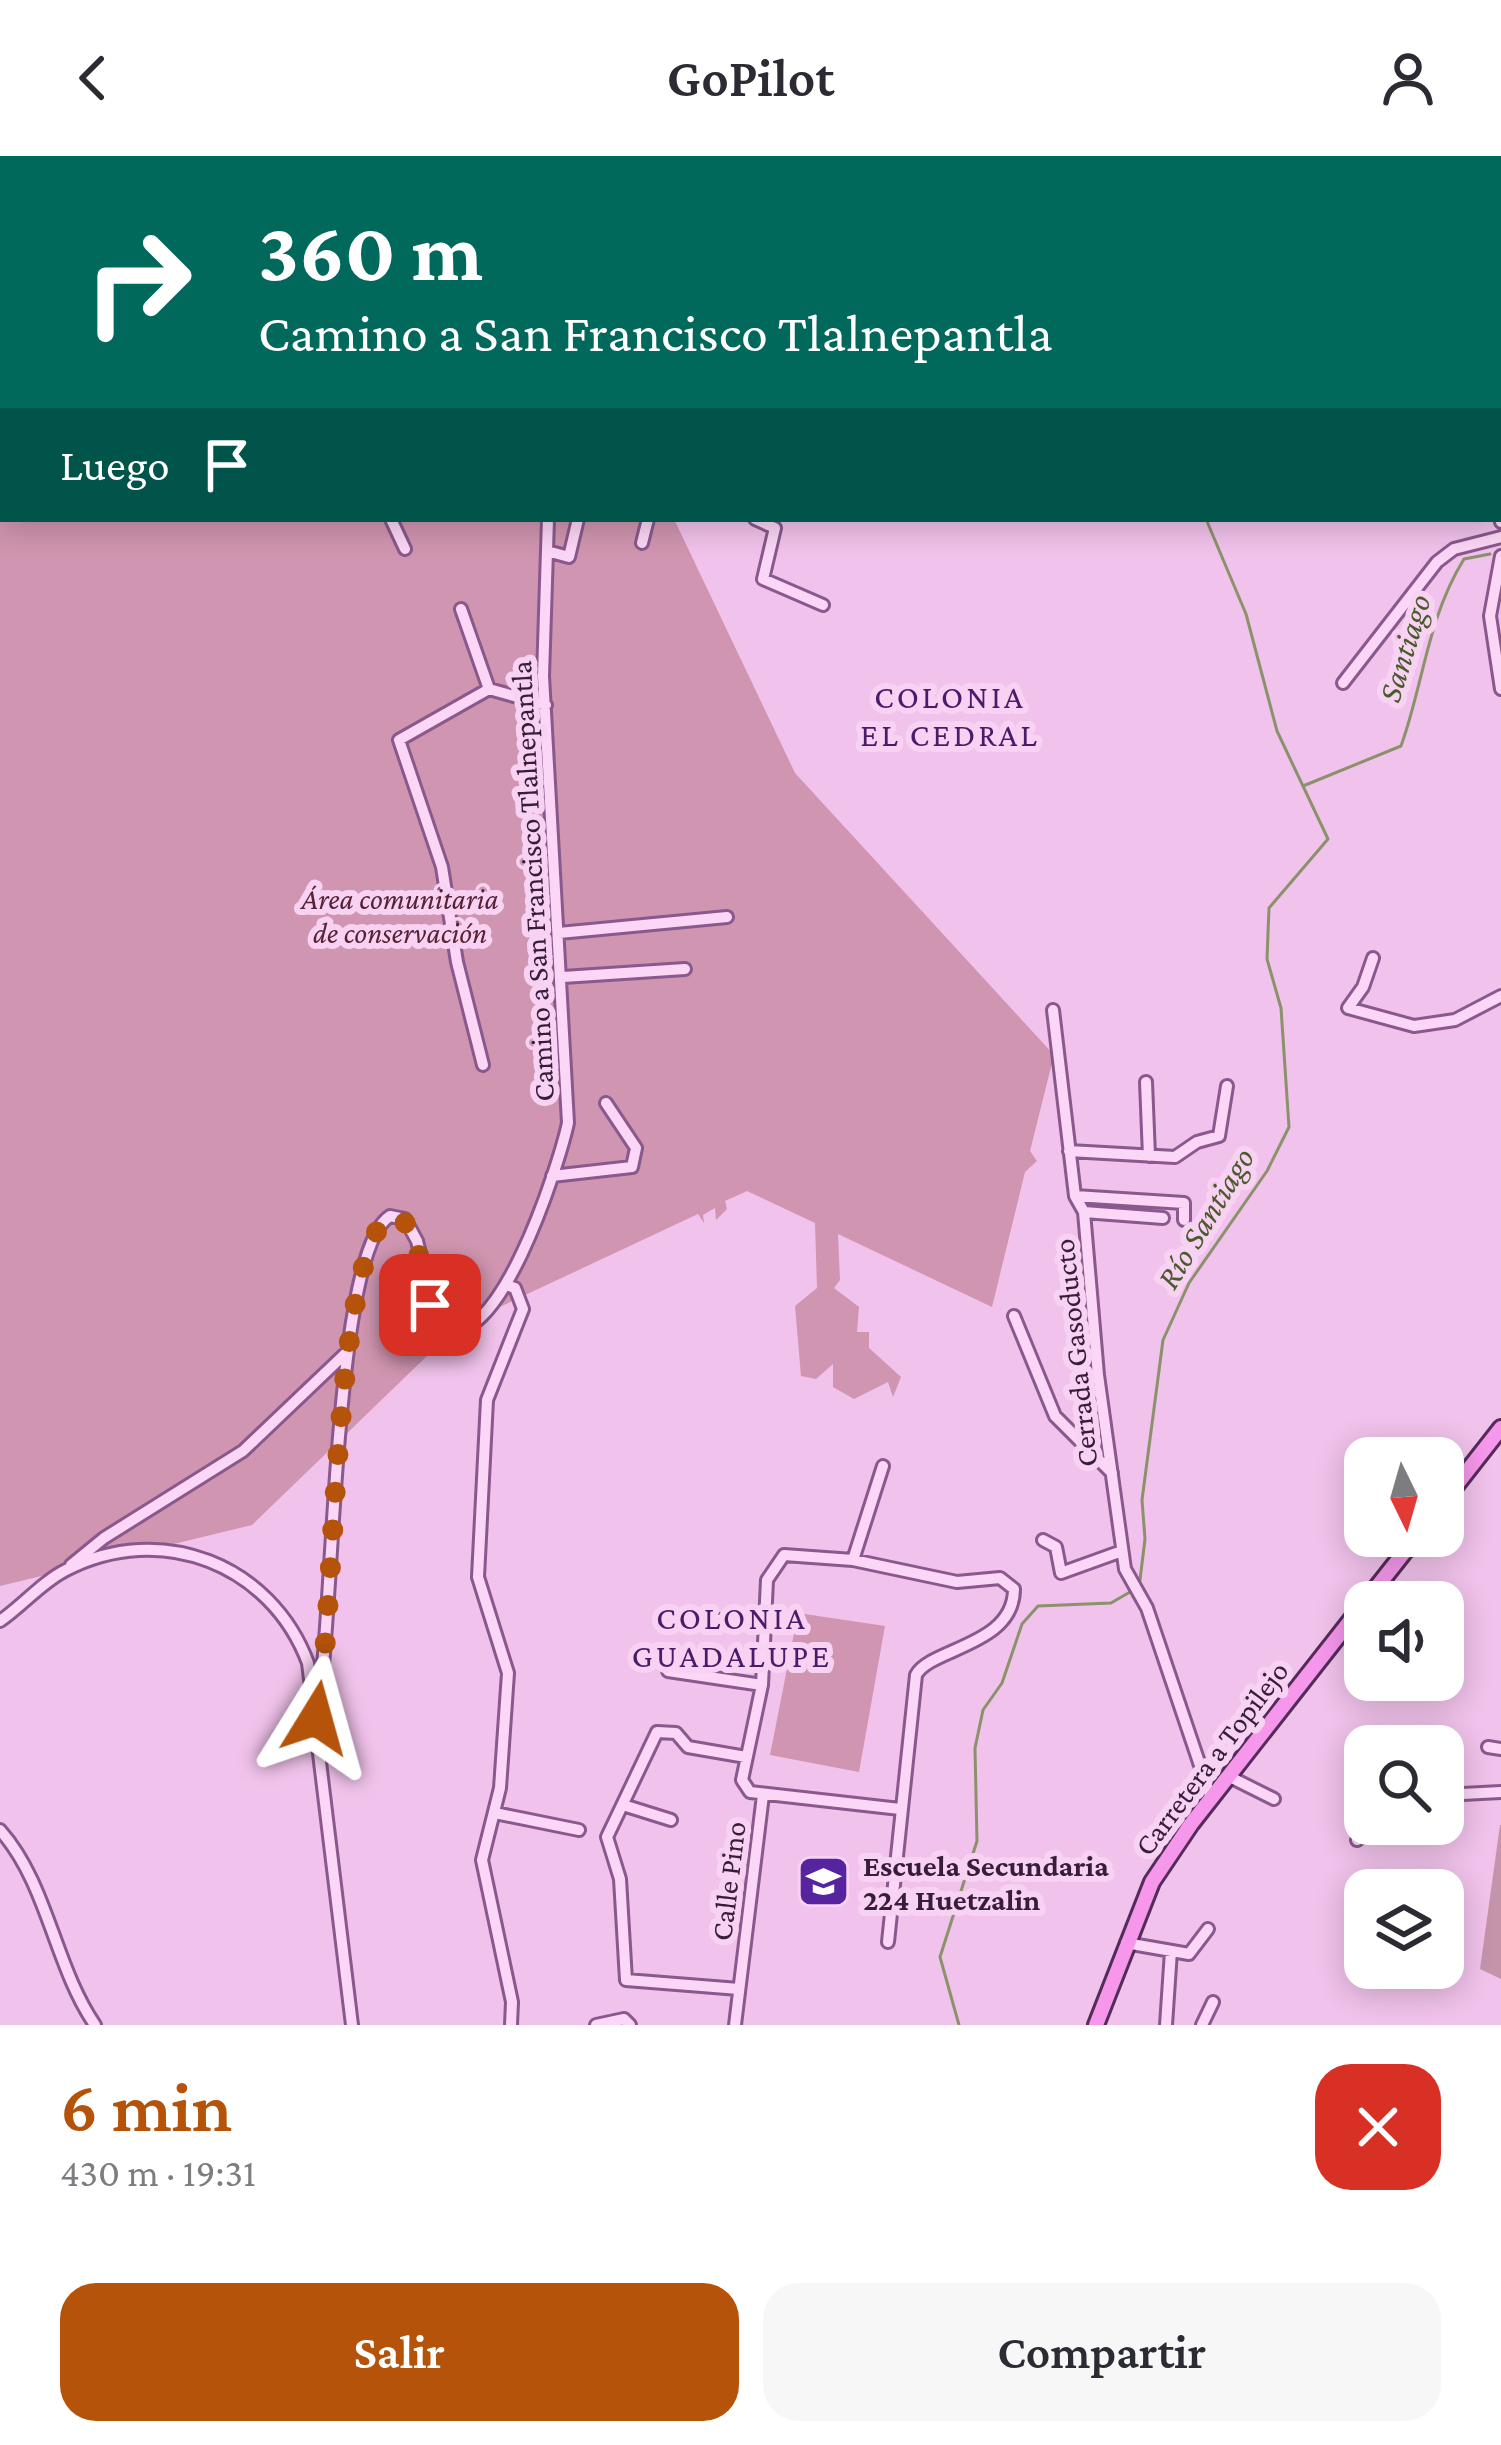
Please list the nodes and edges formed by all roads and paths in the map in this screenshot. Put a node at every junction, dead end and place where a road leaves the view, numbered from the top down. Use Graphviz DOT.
graph roads {
  1 [pos="392,522"];
  2 [pos="548,522"];
  3 [pos="577,522"];
  4 [pos="647,522"];
  5 [pos="762,522"];
  6 [pos="1501,537"];
  7 [pos="642,543"];
  8 [pos="405,549"];
  9 [pos="547,551"];
  10 [pos="1501,556"];
  11 [pos="823,605"];
  12 [pos="461,609"];
  13 [pos="1343,683"];
  14 [pos="489,689"];
  15 [pos="1501,689"];
  16 [pos="546,705"];
  17 [pos="728,917"];
  18 [pos="559,933"];
  19 [pos="1373,958"];
  20 [pos="685,969"];
  21 [pos="563,977"];
  22 [pos="1501,996"];
  23 [pos="1053,1010"];
  24 [pos="483,1064"];
  25 [pos="1146,1082"];
  26 [pos="1227,1086"];
  27 [pos="606,1103"];
  28 [pos="1069,1151"];
  29 [pos="1149,1156"];
  30 [pos="552,1176"];
  31 [pos="1075,1196"];
  32 [pos="1084,1213"];
  33 [pos="1163,1217"];
  34 [pos="1184,1220"];
  35 [pos="506,1285"];
  36 [pos="1014,1316"];
  37 [pos="347,1352"];
  38 [pos="1501,1428"];
  39 [pos="883,1466"];
  40 [pos="1112,1473"];
  41 [pos="1464,1475"];
  42 [pos="1043,1540"];
  43 [pos="1122,1551"];
  44 [pos="1400,1557"];
  45 [pos="853,1560"];
  46 [pos="65,1570"];
  47 [pos="1382,1581"];
  48 [pos="698,1619"];
  49 [pos="0,1621"];
  50 [pos="764,1622"];
  51 [pos="1344,1629"];
  52 [pos="668,1671"];
  53 [pos="762,1685"];
  54 [pos="316,1718"];
  55 [pos="746,1757"];
  56 [pos="1228,1776"];
  57 [pos="1501,1792"];
  58 [pos="1464,1794"];
  59 [pos="764,1795"];
  60 [pos="1211,1798"];
  61 [pos="1274,1798"];
  62 [pos="623,1805"];
  63 [pos="900,1809"];
  64 [pos="496,1813"];
  65 [pos="671,1820"];
  66 [pos="0,1830"];
  67 [pos="579,1830"];
  68 [pos="1208,1930"];
  69 [pos="888,1942"];
  70 [pos="1126,1942"];
  71 [pos="1171,1951"];
  72 [pos="739,1989"];
  73 [pos="1213,2002"];
  74 [pos="627,2022"];
  75 [pos="95,2025"];
  76 [pos="352,2025"];
  77 [pos="511,2025"];
  78 [pos="596,2025"];
  79 [pos="735,2025"];
  80 [pos="1096,2025"];
  81 [pos="1166,2025"];
  82 [pos="1202,2025"];
  1 -- 8 [label="street"];
  2 -- 9 [label="street, Camino a San Francisco Tlalnepantla"];
  3 -- 9 [label="street"];
  4 -- 7 [label="street"];
  5 -- 11 [label="street"];
  6 -- 13 [label="street"];
  9 -- 16 [label="street, Camino a San Francisco Tlalnepantla"];
  10 -- 15 [label="street"];
  12 -- 14 [label="street"];
  14 -- 16 [label="street"];
  14 -- 24 [label="street"];
  16 -- 18 [label="street, Camino a San Francisco Tlalnepantla"];
  17 -- 18 [label="street"];
  18 -- 21 [label="street, Camino a San Francisco Tlalnepantla"];
  19 -- 22 [label="street"];
  20 -- 21 [label="street"];
  21 -- 30 [label="street, Camino a San Francisco Tlalnepantla"];
  23 -- 28 [label="street, Cerrada Gasoducto"];
  25 -- 29 [label="street"];
  26 -- 29 [label="street"];
  27 -- 30 [label="street"];
  28 -- 29 [label="street"];
  28 -- 31 [label="street, Cerrada Gasoducto"];
  30 -- 35 [label="street, Camino a San Francisco Tlalnepantla"];
  31 -- 32 [label="street, Cerrada Gasoducto"];
  31 -- 34 [label="street"];
  32 -- 33 [label="street"];
  32 -- 40 [label="street, Cerrada Gasoducto"];
  35 -- 37 [label="street, Camino a San Francisco Tlalnepantla"];
  35 -- 64 [label="street"];
  36 -- 40 [label="street"];
  37 -- 46 [label="street"];
  37 -- 54 [label="street, Camino a San Francisco Tlalnepantla"];
  38 -- 41 [label="main road"];
  39 -- 45 [label="street"];
  40 -- 43 [label="street, Cerrada Gasoducto"];
  42 -- 43 [label="street"];
  43 -- 60 [label="street, Cerrada Gasoducto"];
  44 -- 47 [label="main road, Carretera a Topilejo"];
  45 -- 50 [label="street"];
  45 -- 63 [label="street"];
  46 -- 49 [label="street"];
  46 -- 54 [label="street"];
  48 -- 50 [label="street"];
  50 -- 53 [label="street"];
  51 -- 56 [label="main road, Carretera a Topilejo"];
  52 -- 53 [label="street"];
  53 -- 55 [label="street"];
  54 -- 76 [label="street"];
  55 -- 59 [label="street, Calle Pino"];
  55 -- 62 [label="street"];
  56 -- 60 [label="main road, Carretera a Topilejo"];
  56 -- 61 [label="street"];
  57 -- 58 [label="street"];
  59 -- 63 [label="street"];
  59 -- 72 [label="street, Calle Pino"];
  60 -- 70 [label="main road, Carretera a Topilejo"];
  62 -- 65 [label="street"];
  62 -- 72 [label="street"];
  63 -- 69 [label="street"];
  64 -- 67 [label="street"];
  64 -- 77 [label="street"];
  66 -- 75 [label="street"];
  68 -- 71 [label="street"];
  70 -- 71 [label="street"];
  70 -- 80 [label="main road, Carretera a Topilejo"];
  71 -- 81 [label="street"];
  72 -- 79 [label="street, Calle Pino"];
  73 -- 82 [label="street"];
  74 -- 78 [label="street"];
}
